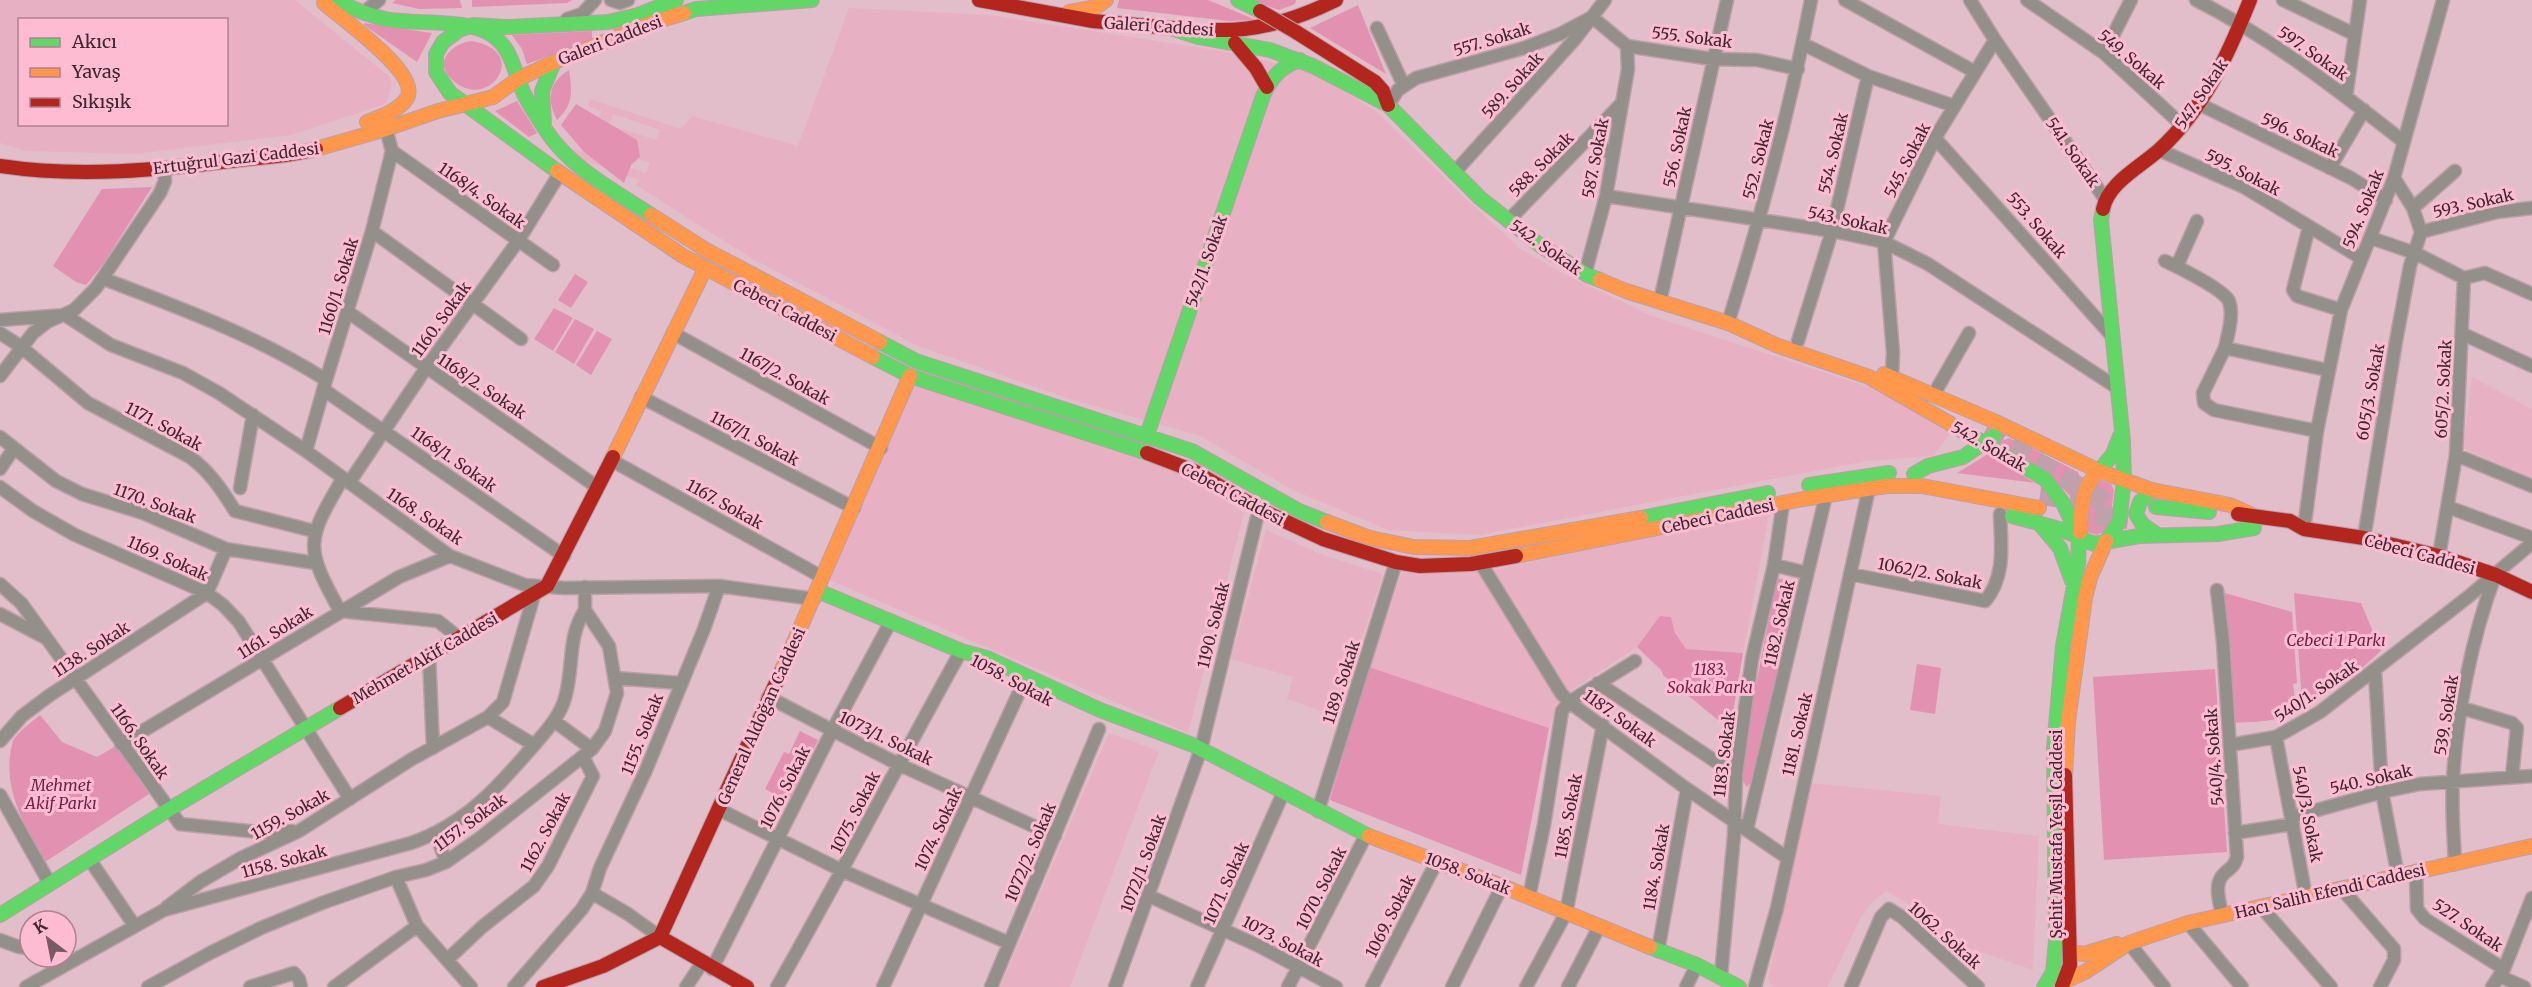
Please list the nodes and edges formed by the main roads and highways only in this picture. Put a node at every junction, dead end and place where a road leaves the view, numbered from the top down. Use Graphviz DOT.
graph roads {
  1 [pos="321,0"];
  2 [pos="334,0"];
  3 [pos="676,0"];
  4 [pos="812,0"];
  5 [pos="979,0"];
  6 [pos="1106,0"];
  7 [pos="1238,0"];
  8 [pos="1304,0"];
  9 [pos="1336,0"];
  10 [pos="2250,0"];
  11 [pos="1058,13"];
  12 [pos="473,25"];
  13 [pos="1170,28"];
  14 [pos="1291,28"];
  15 [pos="1235,43"];
  16 [pos="1299,60"];
  17 [pos="554,62"];
  18 [pos="518,79"];
  19 [pos="1267,87"];
  20 [pos="466,105"];
  21 [pos="1388,105"];
  22 [pos="546,131"];
  23 [pos="274,156"];
  24 [pos="0,166"];
  25 [pos="2105,199"];
  26 [pos="730,263"];
  27 [pos="705,269"];
  28 [pos="1734,326"];
  29 [pos="916,361"];
  30 [pos="910,376"];
  31 [pos="1892,377"];
  32 [pos="1958,428"];
  33 [pos="2017,431"];
  34 [pos="1147,435"];
  35 [pos="1984,437"];
  36 [pos="2119,449"];
  37 [pos="1142,452"];
  38 [pos="1952,459"];
  39 [pos="2073,460"];
  40 [pos="2099,471"];
  41 [pos="1914,474"];
  42 [pos="2124,480"];
  43 [pos="1886,486"];
  44 [pos="2146,488"];
  45 [pos="2038,508"];
  46 [pos="2155,521"];
  47 [pos="2252,521"];
  48 [pos="2079,537"];
  49 [pos="2106,542"];
  50 [pos="1470,548"];
  51 [pos="1475,563"];
  52 [pos="2074,588"];
  53 [pos="818,589"];
  54 [pos="2532,592"];
  55 [pos="2532,846"];
  56 [pos="0,915"];
  57 [pos="660,937"];
  58 [pos="2129,943"];
  59 [pos="2071,952"];
  60 [pos="2066,985"];
  61 [pos="543,987"];
  62 [pos="747,987"];
  63 [pos="1739,987"];
  64 [pos="2044,987"];
  1 -- 23 [label="main road"];
  2 -- 12 [label="main road, Galeri Caddesi"];
  3 -- 12 [label="main road, Galeri Caddesi"];
  4 -- 17 [label="main road, Galeri Caddesi"];
  5 -- 11 [label="main road, Galeri Caddesi"];
  6 -- 11 [label="main road"];
  7 -- 14 [label="main road, bridge"];
  8 -- 14 [label="main road"];
  9 -- 14 [label="main road, Galeri Caddesi"];
  10 -- 25 [label="main road, 547. Sokak"];
  11 -- 13 [label="main road, Galeri Caddesi"];
  12 -- 18 [label="main road"];
  12 -- 20 [label="main road"];
  13 -- 14 [label="main road, Galeri Caddesi"];
  13 -- 15 [label="main road"];
  14 -- 21 [label="main road"];
  15 -- 16 [label="main road"];
  15 -- 19 [label="main road"];
  16 -- 19 [label="main road, 542/1. Sokak"];
  16 -- 21 [label="main road"];
  17 -- 18 [label="main road, Galeri Caddesi"];
  17 -- 22 [label="main road"];
  18 -- 20 [label="main road"];
  18 -- 22 [label="main road, Cebeci Caddesi"];
  19 -- 34 [label="main road, 542/1. Sokak"];
  20 -- 23 [label="main road, Ertuğrul Gazi Caddesi"];
  20 -- 27 [label="main road, Cebeci Caddesi"];
  21 -- 28 [label="main road, 542. Sokak"];
  22 -- 26 [label="main road, Cebeci Caddesi"];
  23 -- 24 [label="main road, Ertuğrul Gazi Caddesi"];
  25 -- 36 [label="main road, 541. Sokak"];
  26 -- 27 [label="main road"];
  26 -- 29 [label="main road, Cebeci Caddesi"];
  27 -- 30 [label="main road, Cebeci Caddesi"];
  27 -- 56 [label="main road, Mehmet Akif Caddesi"];
  28 -- 31 [label="main road, 542. Sokak"];
  28 -- 32 [label="main road, 542. Sokak"];
  29 -- 30 [label="main road, General Aldoğan Caddesi"];
  29 -- 34 [label="main road, Cebeci Caddesi"];
  30 -- 37 [label="main road, Cebeci Caddesi"];
  30 -- 53 [label="main road, General Aldoğan Caddesi"];
  31 -- 33 [label="main road, 542. Sokak"];
  31 -- 35 [label="main road"];
  32 -- 35 [label="main road, 542. Sokak"];
  32 -- 38 [label="main road"];
  33 -- 35 [label="main road"];
  33 -- 39 [label="main road, 542. Sokak"];
  34 -- 37 [label="main road, 542/1. Sokak"];
  34 -- 50 [label="main road, Cebeci Caddesi"];
  35 -- 38 [label="main road"];
  35 -- 48 [label="main road, 542. Sokak"];
  36 -- 39 [label="main road"];
  36 -- 40 [label="main road, Şehit Mustafa Yeşil Caddesi"];
  36 -- 42 [label="main road, Şehit Mustafa Yeşil Caddesi"];
  36 -- 44 [label="main road"];
  37 -- 51 [label="main road, Cebeci Caddesi"];
  38 -- 41 [label="main road"];
  39 -- 40 [label="main road, 542. Sokak"];
  40 -- 42 [label="main road, 542. Sokak"];
  40 -- 48 [label="main road, Şehit Mustafa Yeşil Caddesi"];
  41 -- 45 [label="main road, Cebeci Caddesi"];
  41 -- 50 [label="main road, Cebeci Caddesi"];
  42 -- 44 [label="main road, 542. Sokak"];
  42 -- 49 [label="main road, Şehit Mustafa Yeşil Caddesi"];
  43 -- 45 [label="main road, Cebeci Caddesi"];
  43 -- 45 [label="main road"];
  43 -- 51 [label="main road, Cebeci Caddesi"];
  44 -- 46 [label="main road"];
  44 -- 47 [label="main road, 542. Sokak"];
  45 -- 48 [label="main road, Cebeci Caddesi"];
  45 -- 52 [label="main road"];
  46 -- 47 [label="main road, Cebeci Caddesi"];
  46 -- 49 [label="main road, Cebeci Caddesi"];
  47 -- 54 [label="main road, Cebeci Caddesi"];
  48 -- 49 [label="main road, Cebeci Caddesi"];
  48 -- 52 [label="main road, Şehit Mustafa Yeşil Caddesi"];
  49 -- 59 [label="main road, Şehit Mustafa Yeşil Caddesi"];
  50 -- 51 [label="main road"];
  52 -- 64 [label="main road, Şehit Mustafa Yeşil Caddesi"];
  53 -- 57 [label="main road, General Aldoğan Caddesi"];
  53 -- 63 [label="main road, 1058. Sokak"];
  55 -- 58 [label="main road, Hacı Salih Efendi Caddesi"];
  57 -- 61 [label="main road"];
  57 -- 62 [label="main road"];
  58 -- 59 [label="main road"];
  58 -- 60 [label="main road"];
  59 -- 60 [label="main road, Şehit Mustafa Yeşil Caddesi"];
}
